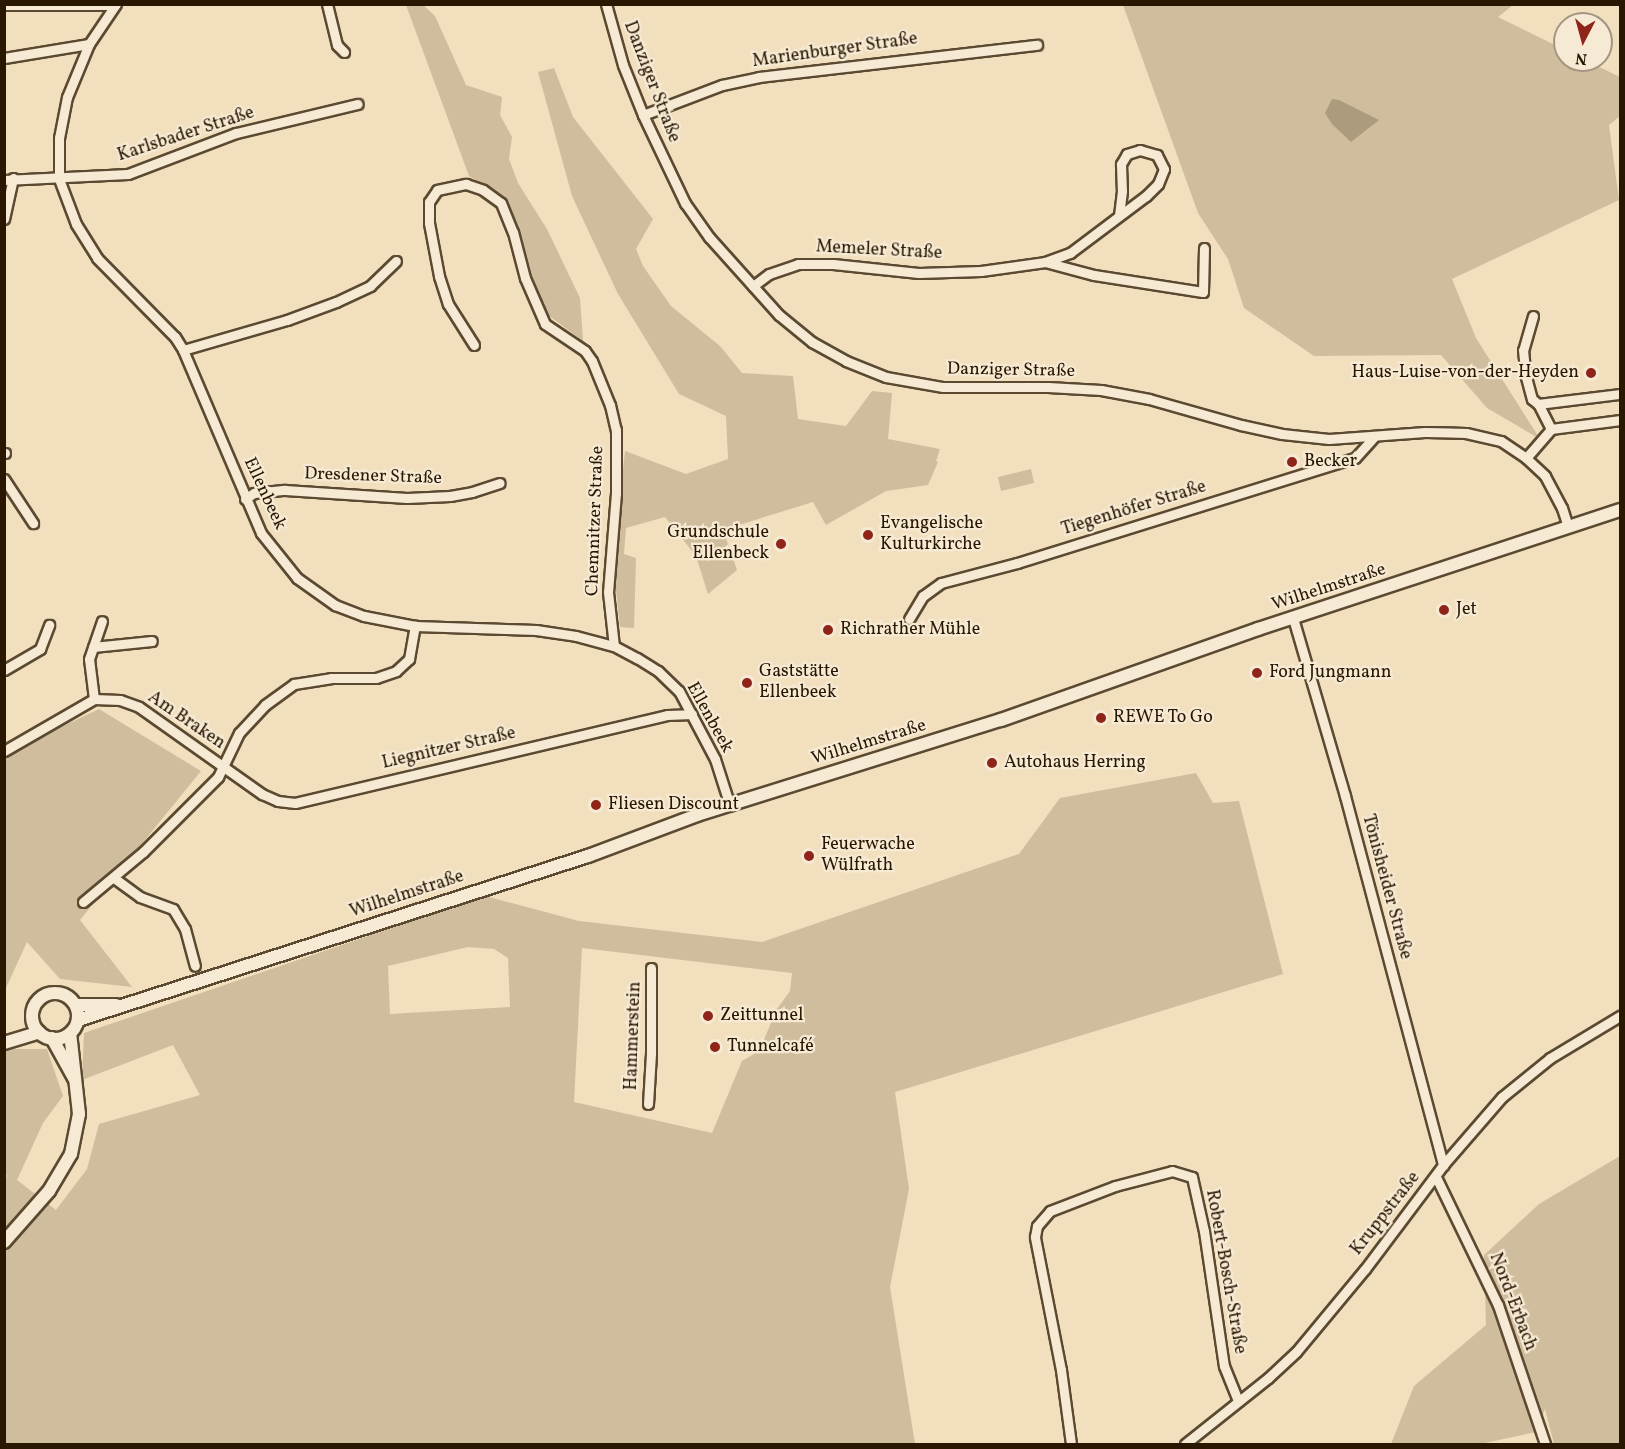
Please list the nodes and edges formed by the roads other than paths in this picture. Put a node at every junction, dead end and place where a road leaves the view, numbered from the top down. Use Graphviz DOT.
graph roads {
  1 [pos="327,4"];
  2 [pos="606,4"];
  3 [pos="4,5"];
  4 [pos="115,5"];
  5 [pos="89,44"];
  6 [pos="1036,45"];
  7 [pos="344,52"];
  8 [pos="4,58"];
  9 [pos="358,104"];
  10 [pos="642,115"];
  11 [pos="9,179"];
  12 [pos="59,179"];
  13 [pos="1119,215"];
  14 [pos="4,219"];
  15 [pos="1204,248"];
  16 [pos="396,261"];
  17 [pos="1046,262"];
  18 [pos="753,286"];
  19 [pos="1533,316"];
  20 [pos="474,345"];
  21 [pos="183,350"];
  22 [pos="1620,394"];
  23 [pos="1538,404"];
  24 [pos="1620,420"];
  25 [pos="1551,429"];
  26 [pos="1374,437"];
  27 [pos="1526,458"];
  28 [pos="4,479"];
  29 [pos="500,483"];
  30 [pos="245,498"];
  31 [pos="1620,510"];
  32 [pos="33,523"];
  33 [pos="1568,527"];
  34 [pos="1293,618"];
  35 [pos="909,619"];
  36 [pos="102,621"];
  37 [pos="49,625"];
  38 [pos="415,626"];
  39 [pos="152,641"];
  40 [pos="614,646"];
  41 [pos="93,647"];
  42 [pos="4,670"];
  43 [pos="94,699"];
  44 [pos="692,714"];
  45 [pos="4,751"];
  46 [pos="224,766"];
  47 [pos="730,806"];
  48 [pos="114,878"];
  49 [pos="83,902"];
  50 [pos="195,966"];
  51 [pos="651,968"];
  52 [pos="76,1005"];
  53 [pos="126,1005"];
  54 [pos="1620,1016"];
  55 [pos="32,1020"];
  56 [pos="78,1020"];
  57 [pos="39,1032"];
  58 [pos="70,1036"];
  59 [pos="4,1041"];
  60 [pos="54,1041"];
  61 [pos="72,1069"];
  62 [pos="648,1104"];
  63 [pos="1443,1165"];
  64 [pos="1436,1177"];
  65 [pos="4,1242"];
  66 [pos="1238,1401"];
  67 [pos="1071,1444"];
  68 [pos="1185,1444"];
  69 [pos="1545,1444"];
  1 -- 7 [label="street"];
  2 -- 10 [label="street, Danziger Straße"];
  3 -- 4 [label="street, Ellenbeek"];
  4 -- 5 [label="street, Ellenbeek"];
  5 -- 8 [label="street"];
  5 -- 12 [label="street, Ellenbeek"];
  6 -- 10 [label="street, Marienburger Straße"];
  9 -- 12 [label="street, Karlsbader Straße"];
  10 -- 18 [label="street, Danziger Straße"];
  11 -- 12 [label="street, Karlsbader Straße"];
  11 -- 14 [label="street"];
  12 -- 21 [label="street, Ellenbeek"];
  13 -- 13 [label="street, Memeler Straße"];
  13 -- 17 [label="street, Memeler Straße"];
  15 -- 17 [label="street, Memeler Straße"];
  16 -- 21 [label="street"];
  17 -- 18 [label="street, Memeler Straße"];
  18 -- 26 [label="street, Danziger Straße"];
  19 -- 23 [label="street"];
  20 -- 40 [label="street, Chemnitzer Straße"];
  21 -- 30 [label="street, Ellenbeek"];
  22 -- 23 [label="street"];
  23 -- 25 [label="street"];
  24 -- 25 [label="street"];
  25 -- 27 [label="street"];
  26 -- 27 [label="street, Danziger Straße"];
  26 -- 35 [label="street, Tiegenhöfer Straße"];
  27 -- 33 [label="street, Danziger Straße"];
  28 -- 32 [label="street"];
  29 -- 30 [label="street, Dresdener Straße"];
  30 -- 38 [label="street, Ellenbeek"];
  31 -- 33 [label="main road, Wilhelmstraße"];
  33 -- 34 [label="main road, Wilhelmstraße"];
  34 -- 47 [label="main road, Wilhelmstraße"];
  34 -- 63 [label="street, Tönisheider Straße"];
  36 -- 41 [label="street"];
  37 -- 42 [label="street"];
  38 -- 40 [label="street, Ellenbeek"];
  38 -- 46 [label="street"];
  39 -- 41 [label="street"];
  40 -- 44 [label="street, Ellenbeek"];
  41 -- 43 [label="street"];
  43 -- 45 [label="street"];
  43 -- 46 [label="street, Am Braken"];
  44 -- 46 [label="street, Liegnitzer Straße"];
  44 -- 47 [label="street, Ellenbeek"];
  46 -- 48 [label="street"];
  47 -- 53 [label="main road, Wilhelmstraße"];
  48 -- 49 [label="street"];
  48 -- 50 [label="street"];
  51 -- 62 [label="street, Hammerstein"];
  52 -- 53 [label="main road, Wilhelmstraße"];
  52 -- 55 [label="main road"];
  52 -- 56 [label="main road"];
  53 -- 56 [label="main road, Wilhelmstraße"];
  54 -- 63 [label="street, Kruppstraße"];
  55 -- 57 [label="main road"];
  55 -- 59 [label="main road"];
  56 -- 58 [label="main road"];
  57 -- 59 [label="main road"];
  57 -- 60 [label="main road"];
  58 -- 60 [label="main road"];
  58 -- 61 [label="main road"];
  60 -- 61 [label="main road"];
  61 -- 65 [label="main road"];
  63 -- 64 [label="street, Kruppstraße"];
  64 -- 66 [label="street, Kruppstraße"];
  64 -- 69 [label="street, Nord-Erbach"];
  66 -- 67 [label="street, Robert-Bosch-Straße"];
  66 -- 68 [label="street, Kruppstraße"];
}
